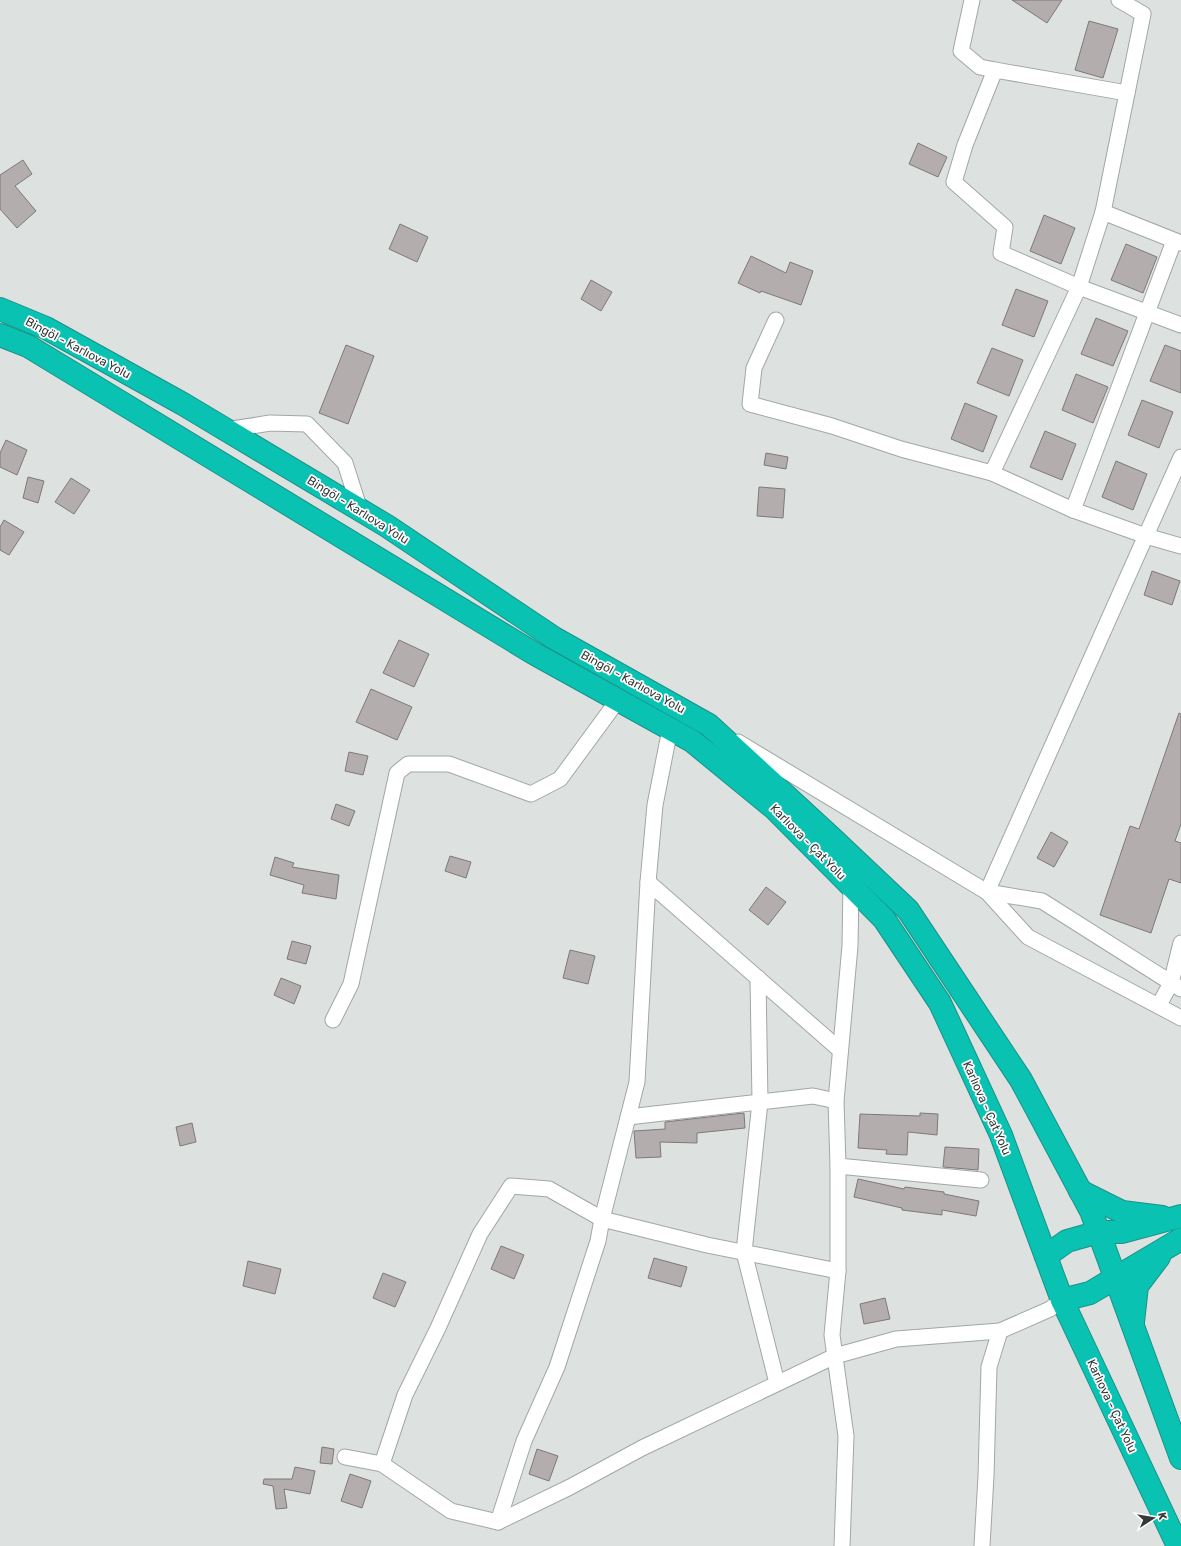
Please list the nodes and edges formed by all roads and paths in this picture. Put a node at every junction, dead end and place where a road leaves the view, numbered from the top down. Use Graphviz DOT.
graph roads {
  1 [pos="972,0"];
  2 [pos="1119,0"];
  3 [pos="995,70"];
  4 [pos="1127,93"];
  5 [pos="1103,212"];
  6 [pos="1178,242"];
  7 [pos="1078,287"];
  8 [pos="0,309"];
  9 [pos="1148,313"];
  10 [pos="776,320"];
  11 [pos="1181,325"];
  12 [pos="0,335"];
  13 [pos="226,430"];
  14 [pos="1181,457"];
  15 [pos="992,473"];
  16 [pos="360,510"];
  17 [pos="1073,510"];
  18 [pos="1146,536"];
  19 [pos="1181,546"];
  20 [pos="618,700"];
  21 [pos="709,725"];
  22 [pos="670,729"];
  23 [pos="692,741"];
  24 [pos="648,882"];
  25 [pos="850,885"];
  26 [pos="987,892"];
  27 [pos="1181,942"];
  28 [pos="758,978"];
  29 [pos="1176,986"];
  30 [pos="1159,1005"];
  31 [pos="1181,1018"];
  32 [pos="333,1020"];
  33 [pos="840,1050"];
  34 [pos="836,1101"];
  35 [pos="760,1102"];
  36 [pos="628,1117"];
  37 [pos="838,1166"];
  38 [pos="981,1180"];
  39 [pos="1080,1191"];
  40 [pos="1176,1217"];
  41 [pos="602,1219"];
  42 [pos="1099,1232"];
  43 [pos="1173,1244"];
  44 [pos="744,1252"];
  45 [pos="1046,1256"];
  46 [pos="838,1271"];
  47 [pos="1116,1278"];
  48 [pos="1062,1300"];
  49 [pos="1132,1325"];
  50 [pos="1000,1331"];
  51 [pos="835,1356"];
  52 [pos="777,1383"];
  53 [pos="345,1457"];
  54 [pos="1181,1458"];
  55 [pos="382,1464"];
  56 [pos="498,1522"];
  57 [pos="842,1546"];
  58 [pos="982,1546"];
  59 [pos="1178,1546"];
  1 -- 3 [label="street"];
  2 -- 4 [label="street"];
  3 -- 4 [label="street"];
  3 -- 7 [label="street"];
  4 -- 5 [label="street"];
  5 -- 6 [label="street"];
  5 -- 7 [label="street"];
  6 -- 9 [label="street"];
  7 -- 9 [label="street"];
  7 -- 15 [label="street"];
  8 -- 13 [label="highway, Bingöl - Karlıova Yolu"];
  9 -- 11 [label="street"];
  9 -- 17 [label="street"];
  10 -- 15 [label="street"];
  12 -- 20 [label="highway, Bingöl - Karlıova Yolu"];
  13 -- 16 [label="highway, Bingöl - Karlıova Yolu"];
  13 -- 16 [label="street"];
  14 -- 18 [label="street"];
  15 -- 17 [label="street"];
  16 -- 21 [label="highway, Bingöl - Karlıova Yolu"];
  17 -- 18 [label="street"];
  18 -- 19 [label="street"];
  18 -- 26 [label="street"];
  20 -- 22 [label="highway, Bingöl - Karlıova Yolu"];
  20 -- 32 [label="street"];
  21 -- 26 [label="street"];
  21 -- 39 [label="highway, Karlıova - Çat Yolu"];
  22 -- 23 [label="highway, Bingöl - Karlıova Yolu"];
  22 -- 24 [label="street"];
  23 -- 25 [label="highway, Karlıova - Çat Yolu"];
  24 -- 28 [label="street"];
  24 -- 36 [label="street"];
  25 -- 33 [label="street"];
  25 -- 45 [label="highway, Karlıova - Çat Yolu"];
  26 -- 29 [label="street"];
  26 -- 30 [label="street"];
  27 -- 29 [label="street"];
  28 -- 33 [label="street"];
  28 -- 35 [label="street"];
  29 -- 30 [label="street"];
  30 -- 31 [label="street"];
  33 -- 34 [label="street"];
  34 -- 35 [label="street"];
  34 -- 37 [label="street"];
  35 -- 36 [label="street"];
  35 -- 44 [label="street"];
  36 -- 41 [label="street"];
  37 -- 38 [label="street"];
  37 -- 46 [label="street"];
  39 -- 40 [label="highway"];
  39 -- 42 [label="highway, Karlıova - Çat Yolu"];
  40 -- 42 [label="highway"];
  41 -- 44 [label="street"];
  41 -- 55 [label="street"];
  41 -- 56 [label="street"];
  42 -- 45 [label="highway"];
  42 -- 47 [label="highway, Karlıova - Çat Yolu"];
  43 -- 47 [label="highway"];
  43 -- 49 [label="highway"];
  44 -- 46 [label="street"];
  44 -- 52 [label="street"];
  45 -- 48 [label="highway, Karlıova - Çat Yolu"];
  46 -- 51 [label="street"];
  47 -- 48 [label="highway"];
  47 -- 49 [label="highway, Karlıova - Çat Yolu"];
  48 -- 50 [label="street"];
  48 -- 59 [label="highway, Karlıova - Çat Yolu"];
  49 -- 54 [label="highway, Karlıova - Çat Yolu"];
  50 -- 51 [label="street"];
  50 -- 58 [label="street"];
  51 -- 52 [label="street"];
  51 -- 57 [label="street"];
  52 -- 56 [label="street"];
  53 -- 55 [label="street"];
  55 -- 56 [label="street"];
}
